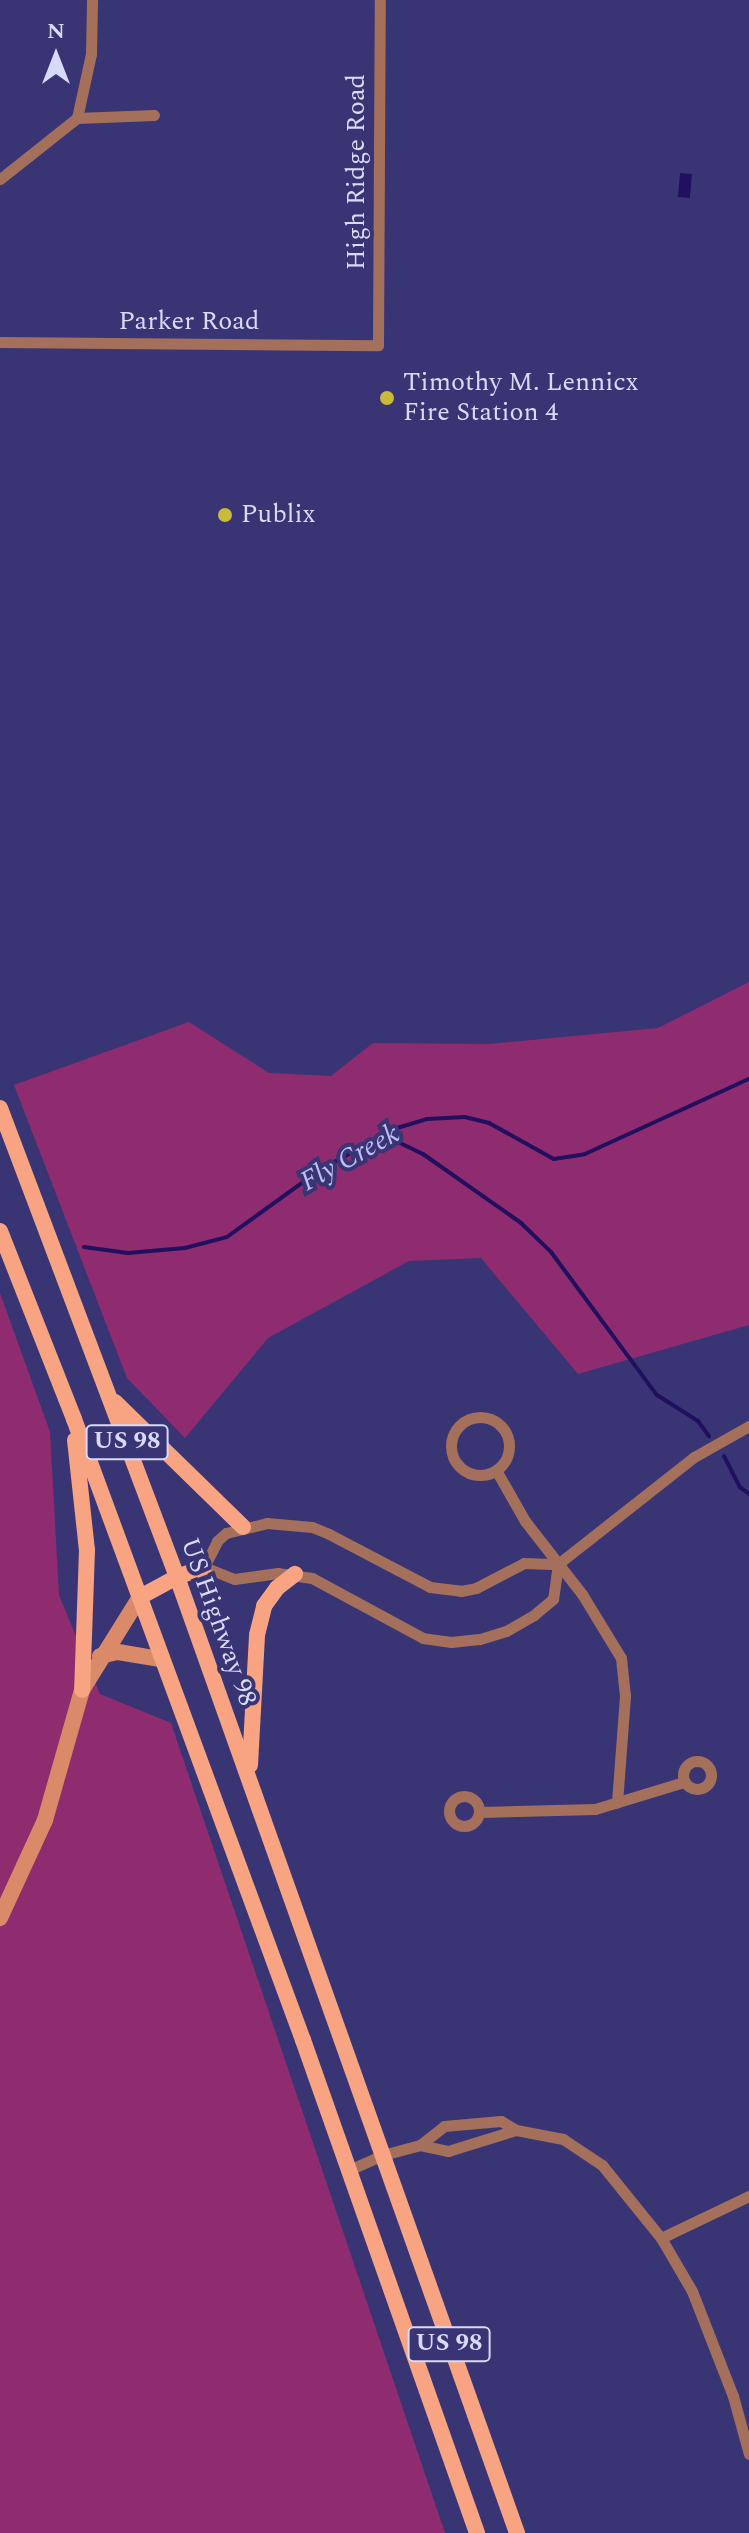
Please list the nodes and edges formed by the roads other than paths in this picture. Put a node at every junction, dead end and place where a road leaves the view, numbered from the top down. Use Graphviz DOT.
graph roads {
  1 [pos="92,0"];
  2 [pos="380,0"];
  3 [pos="154,115"];
  4 [pos="77,118"];
  5 [pos="0,179"];
  6 [pos="0,342"];
  7 [pos="378,345"];
  8 [pos="0,1108"];
  9 [pos="0,1231"];
  10 [pos="110,1396"];
  11 [pos="74,1419"];
  12 [pos="749,1426"];
  13 [pos="496,1470"];
  14 [pos="243,1527"];
  15 [pos="558,1564"];
  16 [pos="204,1567"];
  17 [pos="295,1574"];
  18 [pos="177,1577"];
  19 [pos="140,1597"];
  20 [pos="100,1656"];
  21 [pos="160,1659"];
  22 [pos="82,1690"];
  23 [pos="249,1779"];
  24 [pos="684,1782"];
  25 [pos="617,1803"];
  26 [pos="480,1812"];
  27 [pos="0,1918"];
  28 [pos="516,2130"];
  29 [pos="420,2145"];
  30 [pos="383,2155"];
  31 [pos="349,2170"];
  32 [pos="749,2196"];
  33 [pos="661,2238"];
  34 [pos="749,2454"];
  35 [pos="477,2533"];
  36 [pos="517,2533"];
  1 -- 4 [label="street"];
  2 -- 7 [label="street, High Ridge Road"];
  3 -- 4 [label="street"];
  4 -- 5 [label="street"];
  6 -- 7 [label="street, Parker Road"];
  8 -- 10 [label="main road, US Highway 98 / US 98"];
  9 -- 11 [label="main road, US 98"];
  10 -- 14 [label="main road"];
  10 -- 18 [label="main road, US Highway 98 / US 98"];
  11 -- 19 [label="main road, US 98"];
  11 -- 22 [label="main road"];
  12 -- 15 [label="street"];
  13 -- 13 [label="street"];
  13 -- 15 [label="street"];
  14 -- 15 [label="street"];
  14 -- 16 [label="street"];
  15 -- 17 [label="street"];
  15 -- 25 [label="street"];
  16 -- 17 [label="street"];
  16 -- 18 [label="main road"];
  17 -- 23 [label="main road"];
  18 -- 19 [label="main road"];
  18 -- 23 [label="main road, US Highway 98 / US 98"];
  19 -- 20 [label="street"];
  19 -- 21 [label="main road, US 98"];
  20 -- 21 [label="street"];
  20 -- 22 [label="street"];
  21 -- 31 [label="main road, US 98"];
  22 -- 27 [label="street"];
  23 -- 30 [label="main road, US Highway 98 / US 98"];
  24 -- 25 [label="street"];
  25 -- 26 [label="street"];
  28 -- 29 [label="street"];
  28 -- 29 [label="street"];
  28 -- 33 [label="street"];
  29 -- 30 [label="street"];
  30 -- 31 [label="street"];
  30 -- 36 [label="main road, US 98"];
  31 -- 35 [label="main road, US 98"];
  32 -- 33 [label="street"];
  33 -- 34 [label="street"];
}
